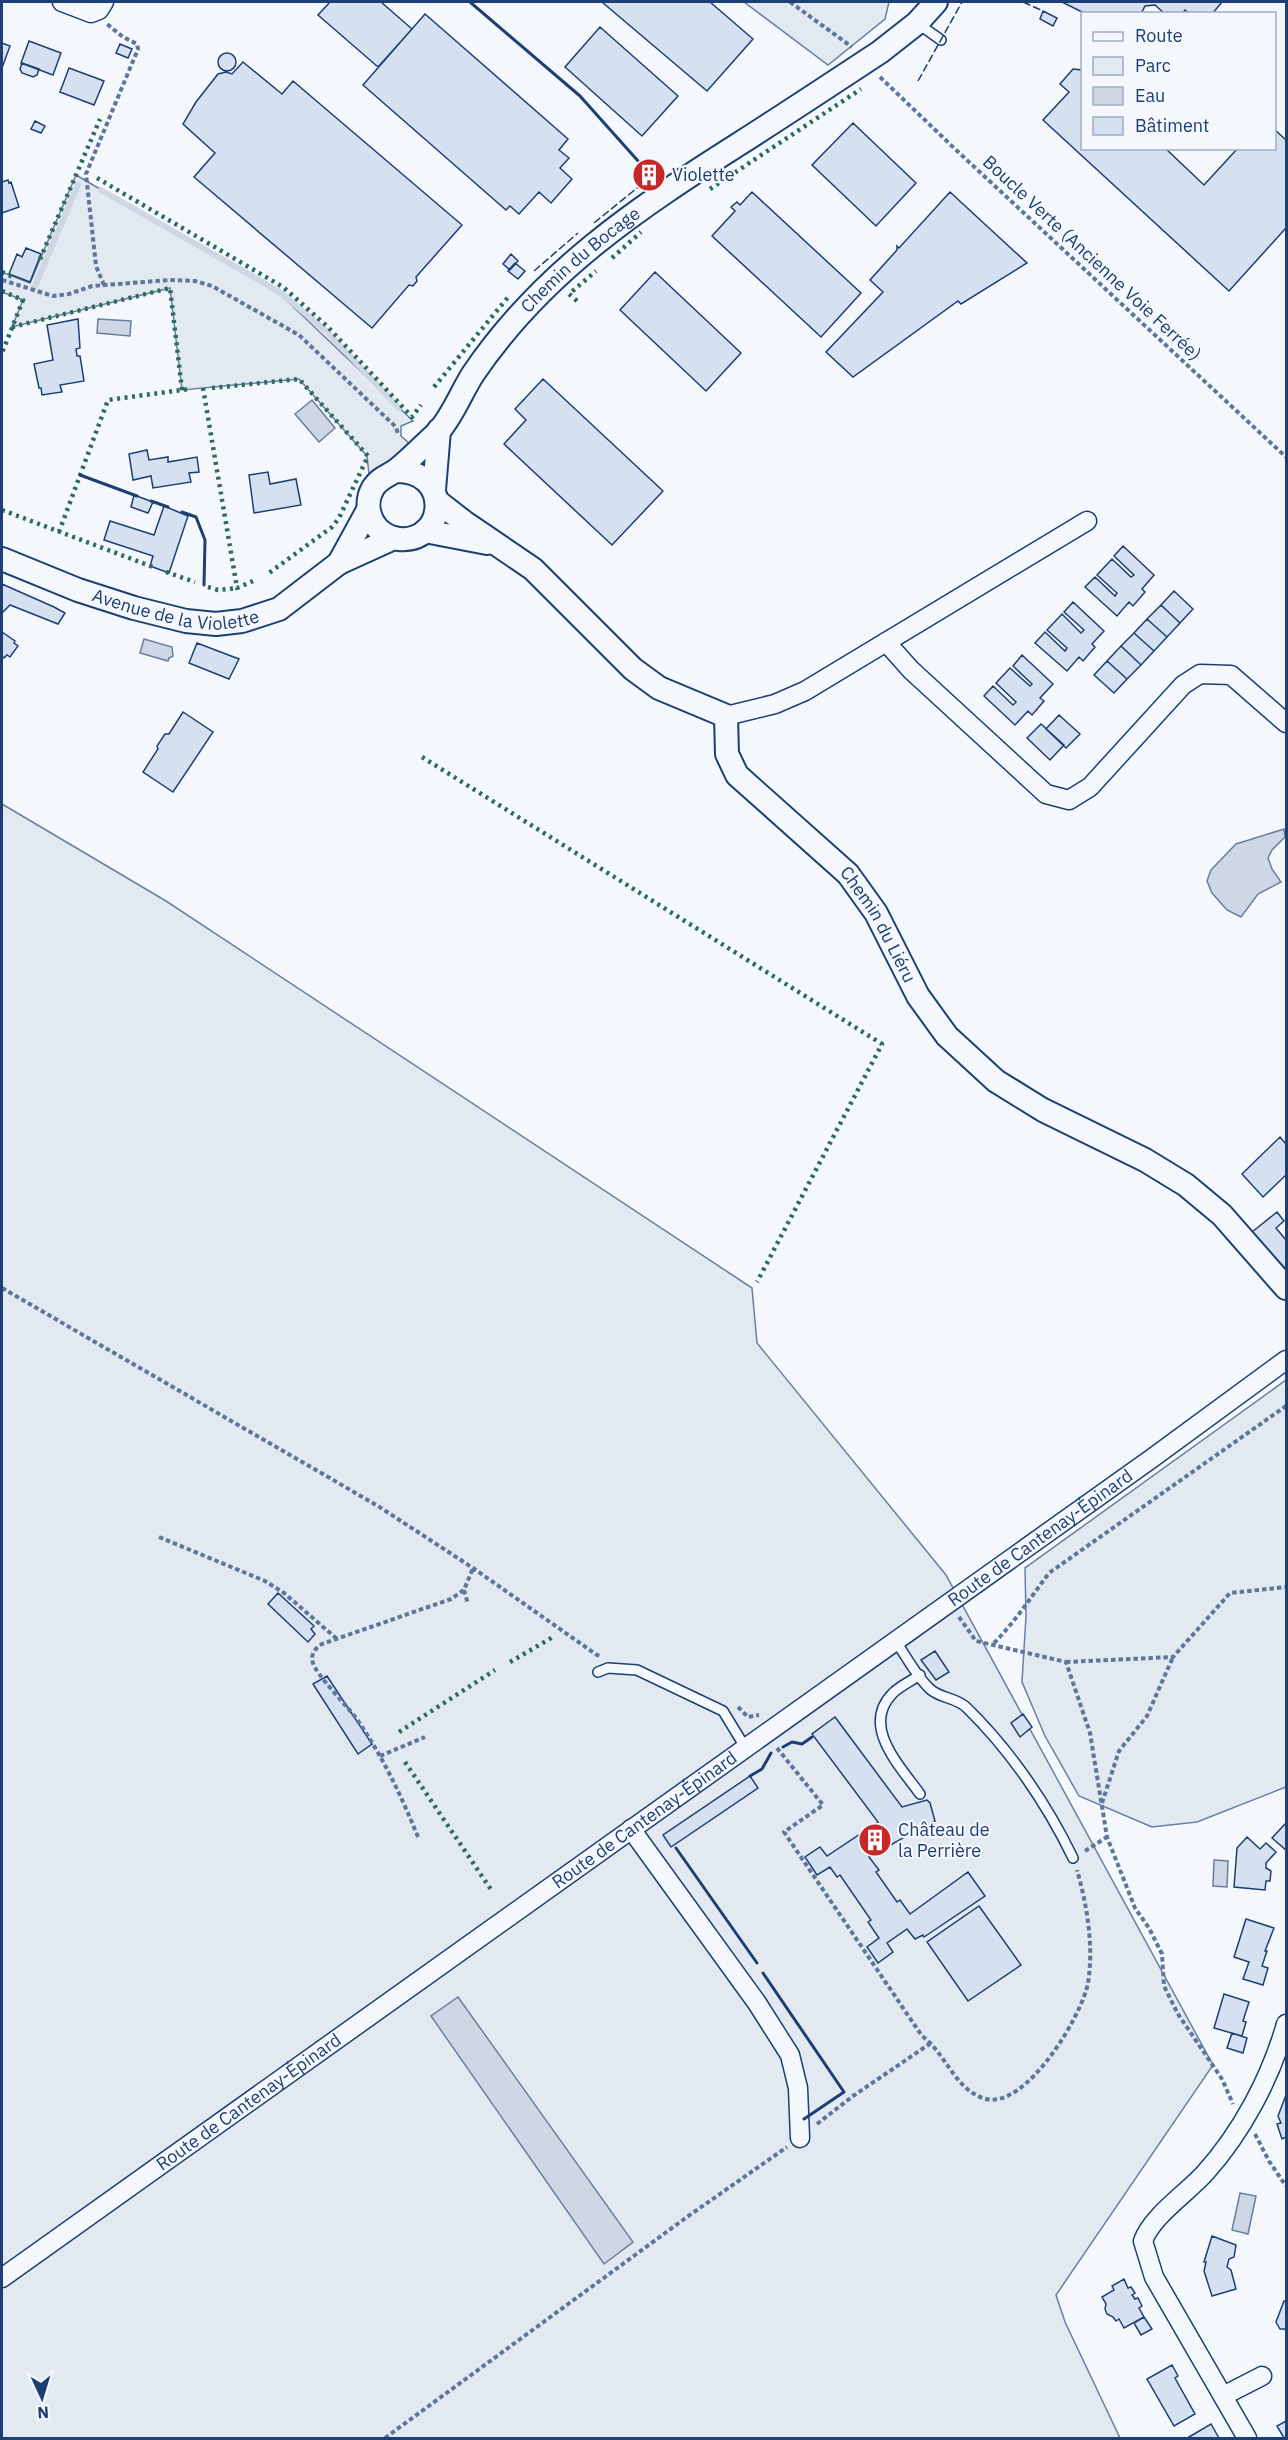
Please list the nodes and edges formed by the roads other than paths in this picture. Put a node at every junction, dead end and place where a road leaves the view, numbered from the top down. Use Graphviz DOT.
graph roads {
  1 [pos="62,2"];
  2 [pos="936,2"];
  3 [pos="99,7"];
  4 [pos="917,23"];
  5 [pos="941,40"];
  6 [pos="440,430"];
  7 [pos="396,471"];
  8 [pos="435,496"];
  9 [pos="368,510"];
  10 [pos="1087,521"];
  11 [pos="425,531"];
  12 [pos="394,538"];
  13 [pos="497,546"];
  14 [pos="2,559"];
  15 [pos="339,563"];
  16 [pos="886,642"];
  17 [pos="726,716"];
  18 [pos="1287,723"];
  19 [pos="1287,1288"];
  20 [pos="1287,1360"];
  21 [pos="895,1640"];
  22 [pos="598,1672"];
  23 [pos="920,1675"];
  24 [pos="745,1747"];
  25 [pos="920,1794"];
  26 [pos="632,1829"];
  27 [pos="1073,1858"];
  28 [pos="1287,2024"];
  29 [pos="800,2138"];
  30 [pos="2,2278"];
  31 [pos="1262,2376"];
  32 [pos="1223,2396"];
  33 [pos="1247,2439"];
  1 -- 3 [label="street"];
  2 -- 4 [label="street, Chemin du Bocage"];
  4 -- 5 [label="lane"];
  4 -- 6 [label="street, Chemin du Bocage"];
  6 -- 7 [label="street, Chemin du Bocage"];
  6 -- 8 [label="street, Chemin du Bocage"];
  7 -- 8 [label="street"];
  7 -- 9 [label="street"];
  8 -- 11 [label="street"];
  8 -- 13 [label="street"];
  9 -- 12 [label="street"];
  9 -- 15 [label="street, Avenue de la Violette"];
  10 -- 16 [label="street"];
  11 -- 12 [label="street"];
  11 -- 13 [label="street"];
  12 -- 15 [label="street, Avenue de la Violette"];
  13 -- 17 [label="street"];
  14 -- 15 [label="street, Avenue de la Violette"];
  16 -- 17 [label="street"];
  16 -- 18 [label="street"];
  17 -- 19 [label="street, Chemin du Liéru"];
  20 -- 21 [label="street, Route de Cantenay-Épinard"];
  21 -- 23 [label="lane"];
  21 -- 24 [label="street, Route de Cantenay-Épinard"];
  22 -- 24 [label="lane"];
  23 -- 25 [label="lane"];
  23 -- 27 [label="lane"];
  24 -- 26 [label="street, Route de Cantenay-Épinard"];
  26 -- 29 [label="street"];
  26 -- 30 [label="street, Route de Cantenay-Épinard"];
  28 -- 32 [label="street"];
  31 -- 32 [label="street"];
  32 -- 33 [label="street"];
}
